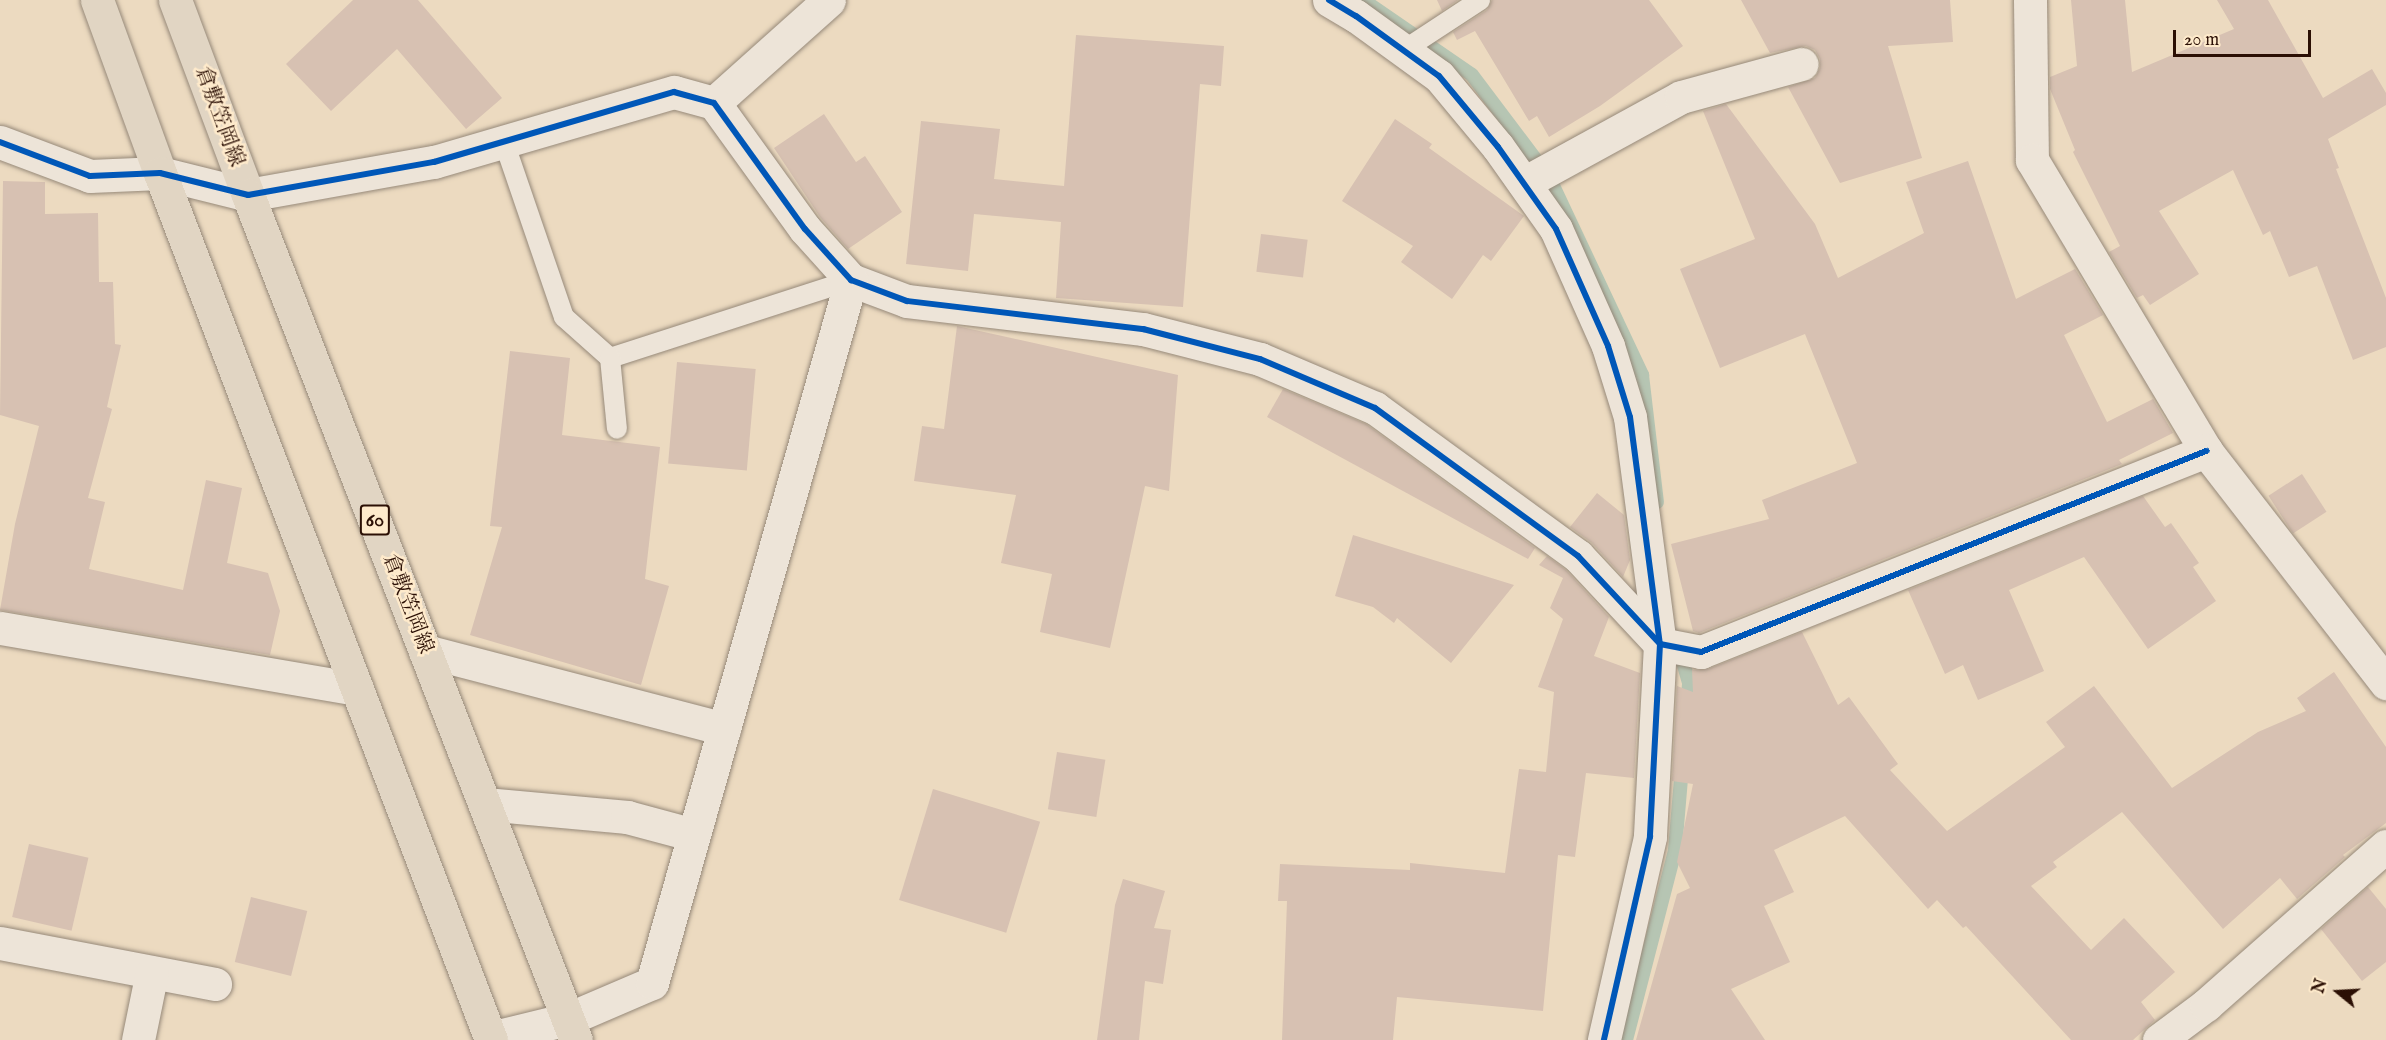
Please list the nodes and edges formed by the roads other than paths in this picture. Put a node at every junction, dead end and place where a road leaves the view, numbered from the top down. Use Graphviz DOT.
graph roads {
  1 [pos="97,0"];
  2 [pos="176,0"];
  3 [pos="830,0"];
  4 [pos="1329,0"];
  5 [pos="1480,0"];
  6 [pos="2030,0"];
  7 [pos="1404,50"];
  8 [pos="1802,64"];
  9 [pos="714,103"];
  10 [pos="0,142"];
  11 [pos="504,142"];
  12 [pos="160,173"];
  13 [pos="1524,183"];
  14 [pos="248,195"];
  15 [pos="851,280"];
  16 [pos="610,358"];
  17 [pos="617,429"];
  18 [pos="2206,451"];
  19 [pos="0,628"];
  20 [pos="1660,644"];
  21 [pos="425,651"];
  22 [pos="2386,683"];
  23 [pos="357,689"];
  24 [pos="724,729"];
  25 [pos="485,804"];
  26 [pos="694,835"];
  27 [pos="2386,846"];
  28 [pos="0,943"];
  29 [pos="152,972"];
  30 [pos="215,984"];
  31 [pos="572,1029"];
  32 [pos="490,1039"];
  33 [pos="138,1040"];
  34 [pos="1604,1040"];
  35 [pos="2159,1040"];
  1 -- 12 [label="main road"];
  2 -- 14 [label="main road, 倉敷笠岡線 / 60"];
  3 -- 9 [label="street"];
  4 -- 7 [label="street"];
  5 -- 7 [label="lane"];
  6 -- 18 [label="street"];
  7 -- 13 [label="street"];
  8 -- 13 [label="street"];
  9 -- 11 [label="street"];
  9 -- 15 [label="street"];
  10 -- 12 [label="street"];
  11 -- 14 [label="street"];
  11 -- 16 [label="lane"];
  12 -- 14 [label="street"];
  12 -- 23 [label="main road"];
  13 -- 20 [label="street"];
  14 -- 21 [label="main road, 倉敷笠岡線 / 60"];
  15 -- 16 [label="lane"];
  15 -- 20 [label="street"];
  15 -- 24 [label="street"];
  16 -- 17 [label="lane"];
  18 -- 20 [label="street"];
  18 -- 22 [label="street"];
  19 -- 23 [label="street"];
  20 -- 34 [label="street"];
  21 -- 24 [label="street"];
  21 -- 25 [label="main road, 倉敷笠岡線 / 60"];
  23 -- 32 [label="main road"];
  24 -- 26 [label="street"];
  25 -- 26 [label="street"];
  25 -- 31 [label="main road, 倉敷笠岡線 / 60"];
  26 -- 31 [label="street"];
  27 -- 35 [label="street"];
  28 -- 29 [label="street"];
  29 -- 30 [label="street"];
  29 -- 33 [label="street"];
  31 -- 32 [label="street"];
}
